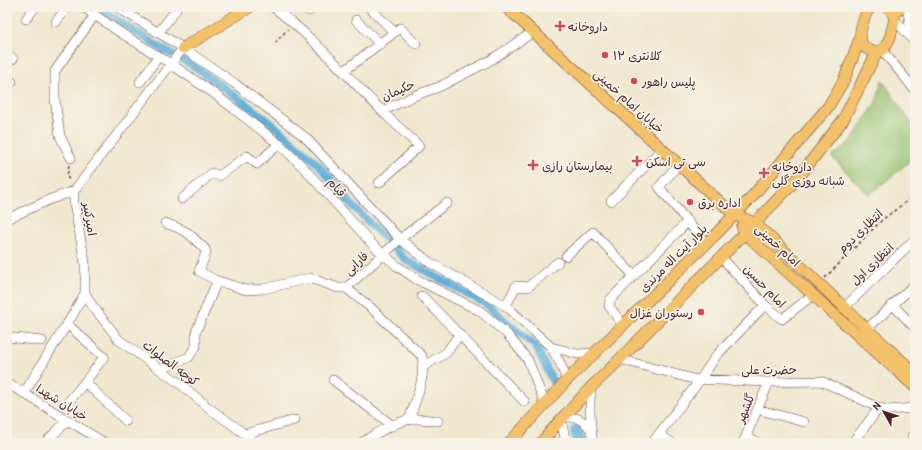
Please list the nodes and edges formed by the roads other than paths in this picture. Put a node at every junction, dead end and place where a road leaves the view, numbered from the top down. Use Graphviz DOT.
graph roads {
  1 [pos="35,7"];
  2 [pos="67,7"];
  3 [pos="83,7"];
  4 [pos="117,7"];
  5 [pos="250,7"];
  6 [pos="273,7"];
  7 [pos="368,7"];
  8 [pos="506,7"];
  9 [pos="871,7"];
  10 [pos="907,7"];
  11 [pos="130,10"];
  12 [pos="176,10"];
  13 [pos="863,12"];
  14 [pos="895,12"];
  15 [pos="95,15"];
  16 [pos="26,19"];
  17 [pos="356,20"];
  18 [pos="56,22"];
  19 [pos="394,32"];
  20 [pos="533,32"];
  21 [pos="158,33"];
  22 [pos="860,38"];
  23 [pos="914,42"];
  24 [pos="380,44"];
  25 [pos="416,44"];
  26 [pos="183,48"];
  27 [pos="880,51"];
  28 [pos="158,57"];
  29 [pos="171,64"];
  30 [pos="344,71"];
  31 [pos="140,82"];
  32 [pos="915,90"];
  33 [pos="382,111"];
  34 [pos="279,144"];
  35 [pos="662,149"];
  36 [pos="70,158"];
  37 [pos="678,164"];
  38 [pos="379,183"];
  39 [pos="74,191"];
  40 [pos="182,199"];
  41 [pos="611,201"];
  42 [pos="446,203"];
  43 [pos="735,215"];
  44 [pos="7,219"];
  45 [pos="688,221"];
  46 [pos="165,223"];
  47 [pos="755,223"];
  48 [pos="745,232"];
  49 [pos="400,239"];
  50 [pos="915,239"];
  51 [pos="706,244"];
  52 [pos="383,254"];
  53 [pos="566,256"];
  54 [pos="693,256"];
  55 [pos="721,257"];
  56 [pos="558,262"];
  57 [pos="705,272"];
  58 [pos="634,276"];
  59 [pos="217,281"];
  60 [pos="915,284"];
  61 [pos="346,288"];
  62 [pos="85,293"];
  63 [pos="813,295"];
  64 [pos="422,296"];
  65 [pos="765,305"];
  66 [pos="893,305"];
  67 [pos="506,306"];
  68 [pos="845,307"];
  69 [pos="67,324"];
  70 [pos="623,325"];
  71 [pos="915,328"];
  72 [pos="867,329"];
  73 [pos="459,335"];
  74 [pos="7,337"];
  75 [pos="42,341"];
  76 [pos="551,347"];
  77 [pos="595,353"];
  78 [pos="619,359"];
  79 [pos="422,367"];
  80 [pos="161,369"];
  81 [pos="915,373"];
  82 [pos="333,380"];
  83 [pos="567,380"];
  84 [pos="700,380"];
  85 [pos="85,382"];
  86 [pos="769,382"];
  87 [pos="7,383"];
  88 [pos="591,387"];
  89 [pos="915,387"];
  90 [pos="24,393"];
  91 [pos="69,401"];
  92 [pos="525,402"];
  93 [pos="545,404"];
  94 [pos="879,408"];
  95 [pos="915,408"];
  96 [pos="757,409"];
  97 [pos="562,418"];
  98 [pos="68,420"];
  99 [pos="296,420"];
  100 [pos="409,420"];
  101 [pos="126,421"];
  102 [pos="438,421"];
  103 [pos="804,422"];
  104 [pos="393,426"];
  105 [pos="590,428"];
  106 [pos="915,432"];
  107 [pos="244,434"];
  108 [pos="659,434"];
  109 [pos="744,439"];
  110 [pos="915,440"];
  111 [pos="45,443"];
  112 [pos="105,443"];
  113 [pos="254,443"];
  114 [pos="361,443"];
  115 [pos="509,443"];
  116 [pos="540,443"];
  117 [pos="566,443"];
  118 [pos="593,443"];
  119 [pos="652,443"];
  120 [pos="672,443"];
  121 [pos="758,443"];
  122 [pos="852,443"];
  1 -- 16 [label="street"];
  2 -- 18 [label="street"];
  3 -- 15 [label="street, قیام"];
  4 -- 11 [label="street, قیام"];
  5 -- 26 [label="main road"];
  6 -- 30 [label="street, حکیمان"];
  7 -- 19 [label="street"];
  8 -- 20 [label="main road, خیابان امام خمینی"];
  9 -- 13 [label="main road"];
  10 -- 23 [label="street"];
  11 -- 21 [label="street, قیام"];
  12 -- 21 [label="street"];
  13 -- 22 [label="main road, بلوار آیت اله مرندی"];
  14 -- 23 [label="street"];
  14 -- 27 [label="main road"];
  15 -- 28 [label="street, قیام"];
  15 -- 36 [label="street"];
  17 -- 24 [label="street"];
  19 -- 24 [label="street"];
  19 -- 25 [label="street"];
  20 -- 33 [label="street, حکیمان"];
  20 -- 35 [label="main road, خیابان امام خمینی"];
  21 -- 26 [label="street, قیام"];
  22 -- 27 [label="main road"];
  22 -- 43 [label="main road, بلوار آیت اله مرندی"];
  24 -- 30 [label="street"];
  26 -- 29 [label="street, امیرکبیر"];
  26 -- 49 [label="street, قیام"];
  27 -- 32 [label="street"];
  27 -- 47 [label="main road"];
  28 -- 29 [label="street, قیام"];
  28 -- 31 [label="street"];
  29 -- 34 [label="street, قیام"];
  29 -- 39 [label="street, امیرکبیر"];
  30 -- 33 [label="street, حکیمان"];
  33 -- 38 [label="street"];
  34 -- 40 [label="street"];
  34 -- 52 [label="street, قیام"];
  35 -- 37 [label="main road, خیابان امام خمینی"];
  35 -- 41 [label="street"];
  37 -- 43 [label="main road, خیابان امام خمینی"];
  37 -- 45 [label="street"];
  39 -- 44 [label="street"];
  39 -- 62 [label="street, امیرکبیر"];
  42 -- 49 [label="street, فارابی"];
  43 -- 47 [label="main road, امام خمینی"];
  43 -- 48 [label="main road, امام خمینی"];
  43 -- 51 [label="main road, بلوار آیت اله مرندی"];
  45 -- 51 [label="street"];
  45 -- 58 [label="street"];
  46 -- 59 [label="street"];
  47 -- 48 [label="main road"];
  47 -- 68 [label="main road, امام خمینی"];
  48 -- 55 [label="main road"];
  48 -- 63 [label="main road, امام خمینی"];
  49 -- 52 [label="street, فارابی"];
  49 -- 67 [label="street, قیام"];
  50 -- 68 [label="street, انتظاری اول"];
  51 -- 54 [label="main road, بلوار آیت اله مرندی"];
  52 -- 61 [label="street, فارابی"];
  52 -- 93 [label="street, قیام"];
  53 -- 58 [label="street"];
  54 -- 57 [label="main road"];
  54 -- 70 [label="main road, بلوار آیت اله مرندی"];
  55 -- 57 [label="main road"];
  55 -- 65 [label="street, امام حسین"];
  56 -- 67 [label="street"];
  57 -- 78 [label="main road"];
  58 -- 70 [label="street"];
  59 -- 61 [label="street"];
  59 -- 80 [label="street"];
  60 -- 66 [label="street"];
  61 -- 79 [label="street"];
  62 -- 69 [label="street"];
  62 -- 80 [label="street, کوچه الصلوات"];
  63 -- 65 [label="street, امام حسین"];
  63 -- 89 [label="main road, امام خمینی"];
  64 -- 73 [label="street"];
  65 -- 84 [label="street"];
  66 -- 71 [label="street"];
  66 -- 72 [label="street"];
  67 -- 76 [label="street, قیام"];
  68 -- 72 [label="main road, امام خمینی"];
  69 -- 85 [label="street"];
  69 -- 90 [label="street"];
  70 -- 77 [label="main road, بلوار آیت اله مرندی"];
  72 -- 81 [label="main road, امام خمینی"];
  73 -- 79 [label="street"];
  73 -- 92 [label="street"];
  74 -- 75 [label="street"];
  76 -- 77 [label="street"];
  76 -- 83 [label="street"];
  77 -- 83 [label="main road, بلوار آیت اله مرندی"];
  78 -- 84 [label="street, حضرت علی"];
  78 -- 88 [label="main road"];
  79 -- 100 [label="street"];
  80 -- 107 [label="street, کوچه الصلوات"];
  82 -- 104 [label="street"];
  83 -- 93 [label="main road, بلوار آیت اله مرندی"];
  84 -- 86 [label="street, حضرت علی"];
  84 -- 108 [label="street"];
  85 -- 91 [label="street"];
  85 -- 101 [label="street"];
  86 -- 94 [label="street, حضرت علی"];
  86 -- 96 [label="street, گلشهر"];
  87 -- 90 [label="street, خیابان شهدا"];
  88 -- 97 [label="main road"];
  88 -- 105 [label="street"];
  90 -- 98 [label="street, خیابان شهدا"];
  93 -- 115 [label="main road, بلوار آیت اله مرندی"];
  94 -- 95 [label="street, حضرت علی"];
  94 -- 122 [label="street"];
  96 -- 103 [label="street"];
  96 -- 109 [label="street, گلشهر"];
  97 -- 105 [label="street"];
  97 -- 116 [label="main road"];
  97 -- 117 [label="street"];
  98 -- 111 [label="street"];
  98 -- 112 [label="street, خیابان شهدا"];
  99 -- 107 [label="street"];
  100 -- 102 [label="street"];
  100 -- 104 [label="street"];
  104 -- 114 [label="street"];
  105 -- 118 [label="street"];
  106 -- 110 [label="street"];
  107 -- 113 [label="street, کوچه الصلوات"];
  108 -- 119 [label="street"];
  108 -- 120 [label="street"];
  109 -- 121 [label="street"];
}
